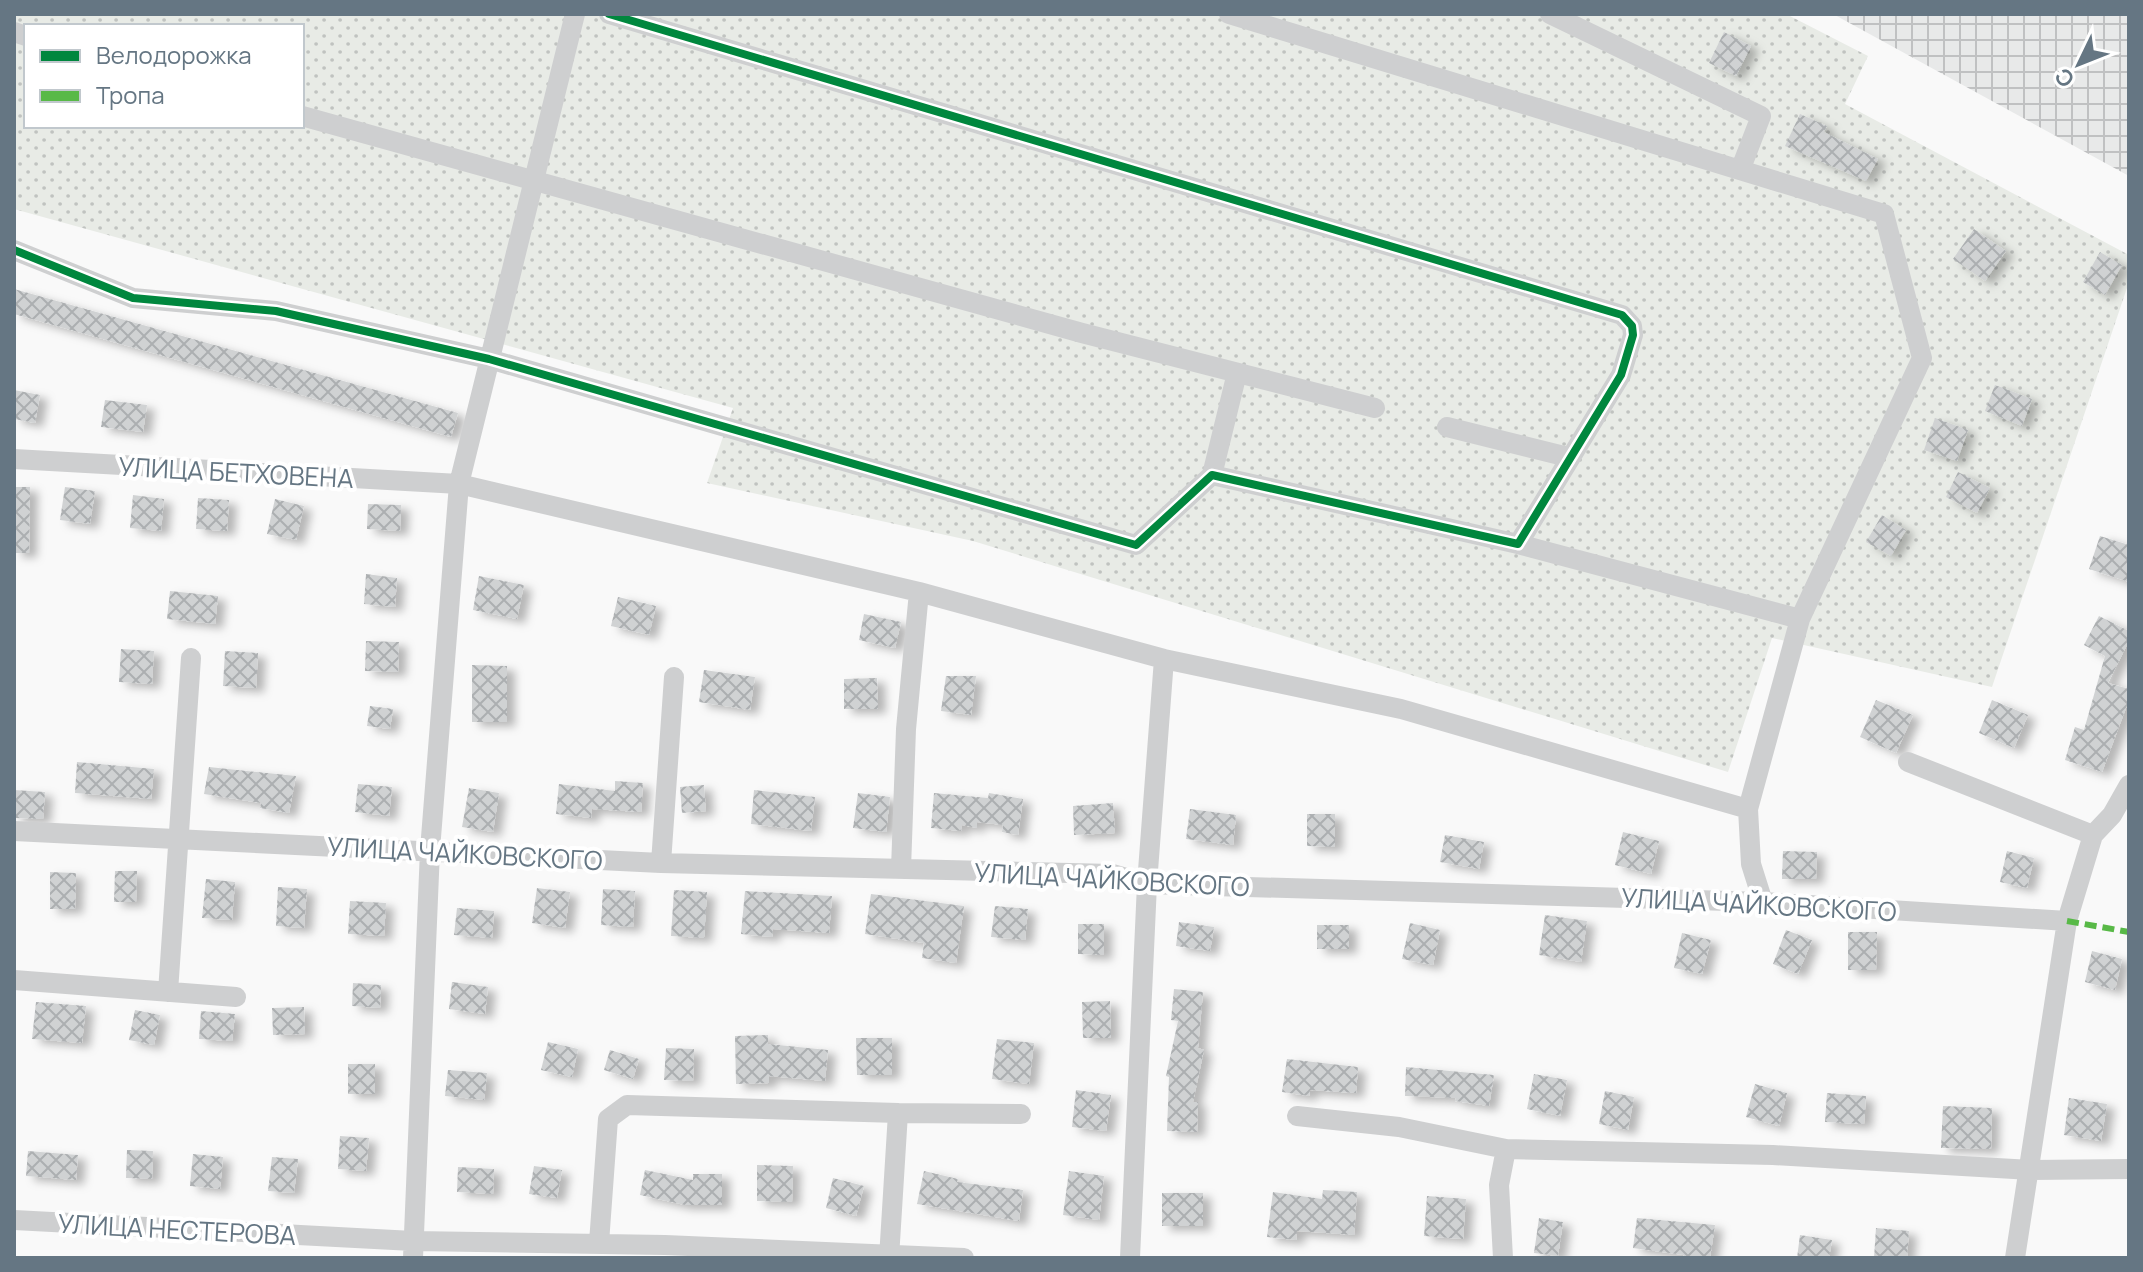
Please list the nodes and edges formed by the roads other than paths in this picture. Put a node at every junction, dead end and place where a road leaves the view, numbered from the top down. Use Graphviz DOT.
graph roads {
  1 [pos="575,14"];
  2 [pos="609,14"];
  3 [pos="1229,14"];
  4 [pos="1550,14"];
  5 [pos="304,117"];
  6 [pos="1741,168"];
  7 [pos="535,183"];
  8 [pos="14,250"];
  9 [pos="489,359"];
  10 [pos="1237,373"];
  11 [pos="1375,408"];
  12 [pos="1447,427"];
  13 [pos="1568,457"];
  14 [pos="14,459"];
  15 [pos="1212,475"];
  16 [pos="459,484"];
  17 [pos="1518,544"];
  18 [pos="919,592"];
  19 [pos="1800,619"];
  20 [pos="191,658"];
  21 [pos="1164,659"];
  22 [pos="674,677"];
  23 [pos="1908,762"];
  24 [pos="2129,785"];
  25 [pos="1748,809"];
  26 [pos="2121,817"];
  27 [pos="14,831"];
  28 [pos="2093,835"];
  29 [pos="179,839"];
  30 [pos="430,850"];
  31 [pos="661,863"];
  32 [pos="901,869"];
  33 [pos="1147,884"];
  34 [pos="1763,902"];
  35 [pos="2067,921"];
  36 [pos="14,980"];
  37 [pos="168,992"];
  38 [pos="236,997"];
  39 [pos="898,1113"];
  40 [pos="1021,1114"];
  41 [pos="1297,1116"];
  42 [pos="1506,1149"];
  43 [pos="2129,1169"];
  44 [pos="2031,1170"];
  45 [pos="14,1220"];
  46 [pos="599,1243"];
  47 [pos="413,1249"];
  48 [pos="664,1251"];
  49 [pos="889,1256"];
  50 [pos="964,1258"];
  51 [pos="1130,1258"];
  52 [pos="1503,1258"];
  53 [pos="2015,1258"];
  1 -- 7 [label="street"];
  2 -- 13 [label="street"];
  3 -- 6 [label="street"];
  4 -- 6 [label="street"];
  5 -- 7 [label="street"];
  6 -- 19 [label="street"];
  7 -- 9 [label="street"];
  7 -- 10 [label="street"];
  8 -- 9 [label="street"];
  9 -- 15 [label="street"];
  9 -- 16 [label="street"];
  10 -- 11 [label="street"];
  10 -- 15 [label="street"];
  12 -- 13 [label="street"];
  13 -- 17 [label="street"];
  14 -- 16 [label="street, УЛИЦА БЕТХОВЕНА"];
  15 -- 17 [label="street"];
  16 -- 18 [label="street, УЛИЦА БЕТХОВЕНА"];
  16 -- 30 [label="street"];
  17 -- 19 [label="street"];
  18 -- 21 [label="street, УЛИЦА БЕТХОВЕНА"];
  18 -- 32 [label="street"];
  19 -- 25 [label="street"];
  20 -- 29 [label="street"];
  21 -- 25 [label="street, УЛИЦА БЕТХОВЕНА"];
  21 -- 33 [label="street"];
  22 -- 31 [label="street"];
  23 -- 28 [label="street"];
  24 -- 26 [label="street"];
  25 -- 34 [label="street"];
  26 -- 28 [label="street"];
  27 -- 29 [label="street, УЛИЦА ЧАЙКОВСКОГО"];
  28 -- 35 [label="street"];
  29 -- 30 [label="street, УЛИЦА ЧАЙКОВСКОГО"];
  29 -- 37 [label="street"];
  30 -- 31 [label="street, УЛИЦА ЧАЙКОВСКОГО"];
  30 -- 47 [label="street"];
  31 -- 32 [label="street, УЛИЦА ЧАЙКОВСКОГО"];
  32 -- 33 [label="street, УЛИЦА ЧАЙКОВСКОГО"];
  33 -- 34 [label="street, УЛИЦА ЧАЙКОВСКОГО"];
  33 -- 51 [label="street"];
  34 -- 35 [label="street, УЛИЦА ЧАЙКОВСКОГО"];
  35 -- 44 [label="street"];
  36 -- 37 [label="street"];
  37 -- 38 [label="street"];
  39 -- 40 [label="street"];
  39 -- 46 [label="street"];
  39 -- 49 [label="street"];
  41 -- 42 [label="street"];
  42 -- 44 [label="street"];
  42 -- 52 [label="street"];
  43 -- 44 [label="street"];
  44 -- 53 [label="street"];
  45 -- 47 [label="street, УЛИЦА НЕСТЕРОВА"];
  46 -- 47 [label="street, УЛИЦА НЕСТЕРОВА"];
  46 -- 48 [label="street, УЛИЦА НЕСТЕРОВА"];
  48 -- 49 [label="street, УЛИЦА НЕСТЕРОВА"];
  49 -- 50 [label="street, УЛИЦА НЕСТЕРОВА"];
}
